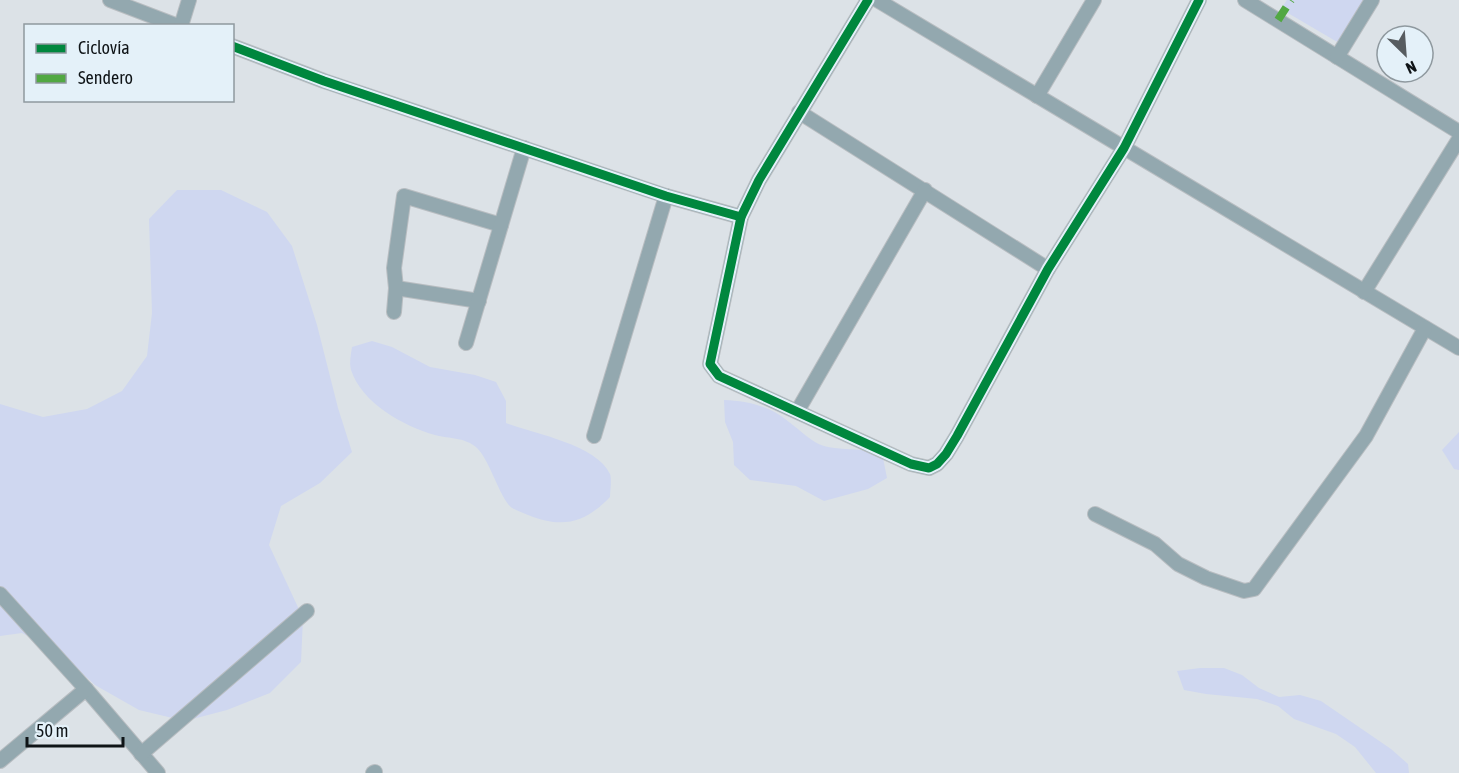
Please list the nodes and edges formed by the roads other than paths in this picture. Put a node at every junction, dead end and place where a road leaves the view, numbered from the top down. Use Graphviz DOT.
graph roads {
  1 [pos="110,0"];
  2 [pos="189,0"];
  3 [pos="868,0"];
  4 [pos="877,0"];
  5 [pos="1094,0"];
  6 [pos="1199,0"];
  7 [pos="1245,0"];
  8 [pos="1372,0"];
  9 [pos="174,24"];
  10 [pos="180,24"];
  11 [pos="234,47"];
  12 [pos="1337,57"];
  13 [pos="1037,96"];
  14 [pos="799,112"];
  15 [pos="1459,132"];
  16 [pos="1459,139"];
  17 [pos="524,148"];
  18 [pos="1124,148"];
  19 [pos="925,190"];
  20 [pos="666,196"];
  21 [pos="741,217"];
  22 [pos="501,225"];
  23 [pos="1048,269"];
  24 [pos="396,288"];
  25 [pos="1364,292"];
  26 [pos="479,301"];
  27 [pos="394,312"];
  28 [pos="1425,328"];
  29 [pos="466,343"];
  30 [pos="1459,348"];
  31 [pos="798,410"];
  32 [pos="594,436"];
  33 [pos="1095,514"];
  34 [pos="0,594"];
  35 [pos="307,611"];
  36 [pos="86,689"];
  37 [pos="141,754"];
  38 [pos="0,761"];
  39 [pos="158,773"];
  1 -- 9 [label="street"];
  2 -- 10 [label="street"];
  3 -- 14 [label="street"];
  4 -- 13 [label="street"];
  5 -- 13 [label="street"];
  6 -- 18 [label="street"];
  7 -- 12 [label="street"];
  8 -- 12 [label="street"];
  11 -- 17 [label="street"];
  12 -- 15 [label="street"];
  13 -- 18 [label="street"];
  14 -- 19 [label="street"];
  14 -- 21 [label="street"];
  16 -- 25 [label="street"];
  17 -- 20 [label="street"];
  17 -- 22 [label="street"];
  18 -- 23 [label="street"];
  18 -- 25 [label="street"];
  19 -- 23 [label="street"];
  19 -- 31 [label="street"];
  20 -- 21 [label="street"];
  20 -- 32 [label="street"];
  21 -- 31 [label="street"];
  22 -- 24 [label="street"];
  22 -- 26 [label="street"];
  23 -- 31 [label="street"];
  24 -- 26 [label="street"];
  24 -- 27 [label="street"];
  25 -- 28 [label="street"];
  26 -- 29 [label="street"];
  28 -- 30 [label="street"];
  28 -- 33 [label="street"];
  34 -- 36 [label="street"];
  35 -- 37 [label="street"];
  36 -- 37 [label="street"];
  36 -- 38 [label="street"];
  37 -- 39 [label="street"];
}
